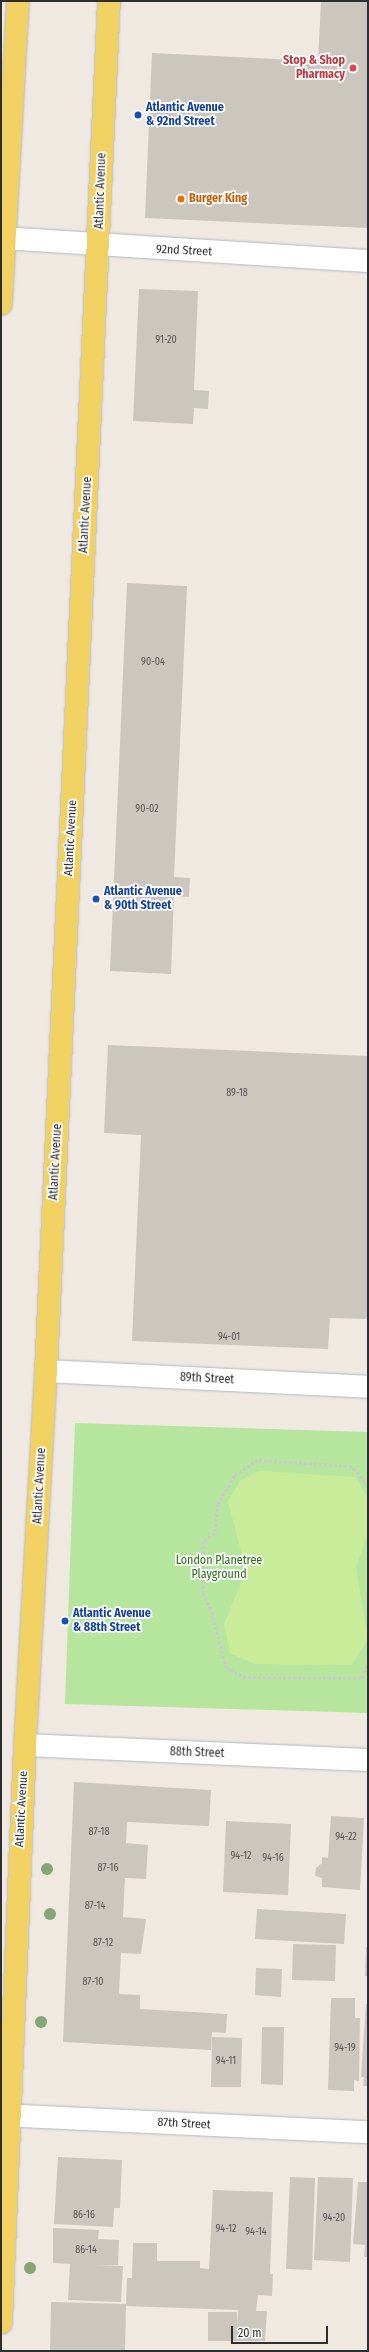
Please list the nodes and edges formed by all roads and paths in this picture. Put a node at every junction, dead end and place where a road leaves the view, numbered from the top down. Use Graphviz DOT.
graph roads {
  1 [pos="18,1"];
  2 [pos="109,1"];
  3 [pos="2,238"];
  4 [pos="99,246"];
  5 [pos="368,261"];
  6 [pos="1,304"];
  7 [pos="46,1371"];
  8 [pos="368,1387"];
  9 [pos="368,1486"];
  10 [pos="368,1662"];
  11 [pos="25,1745"];
  12 [pos="368,1760"];
  13 [pos="5,2115"];
  14 [pos="368,2132"];
  15 [pos="1,2323"];
  1 -- 3 [label="main road"];
  2 -- 4 [label="main road, Atlantic Avenue"];
  3 -- 4 [label="street, 92nd Street"];
  3 -- 6 [label="main road"];
  4 -- 5 [label="street, 92nd Street"];
  4 -- 7 [label="main road, Atlantic Avenue"];
  7 -- 8 [label="street, 89th Street"];
  7 -- 11 [label="main road, Atlantic Avenue"];
  9 -- 10 [label="path"];
  11 -- 12 [label="street, 88th Street"];
  11 -- 13 [label="main road, Atlantic Avenue"];
  13 -- 14 [label="street, 87th Street"];
  13 -- 15 [label="main road, Atlantic Avenue"];
}
